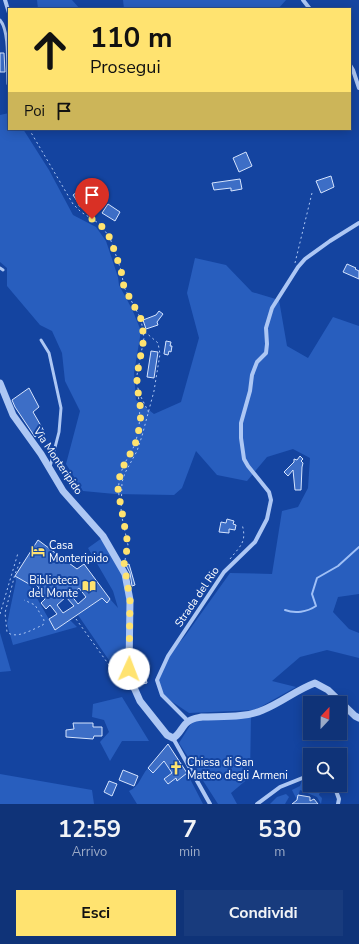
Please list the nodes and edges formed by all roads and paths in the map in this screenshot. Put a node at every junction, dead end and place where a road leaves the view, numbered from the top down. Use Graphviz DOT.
graph roads {
  1 [pos="5,0"];
  2 [pos="303,0"];
  3 [pos="309,8"];
  4 [pos="8,10"];
  5 [pos="0,20"];
  6 [pos="351,66"];
  7 [pos="8,84"];
  8 [pos="359,88"];
  9 [pos="30,130"];
  10 [pos="312,193"];
  11 [pos="359,223"];
  12 [pos="292,277"];
  13 [pos="143,331"];
  14 [pos="41,340"];
  15 [pos="0,383"];
  16 [pos="138,390"];
  17 [pos="149,413"];
  18 [pos="49,469"];
  19 [pos="121,506"];
  20 [pos="242,524"];
  21 [pos="18,553"];
  22 [pos="228,561"];
  23 [pos="20,562"];
  24 [pos="124,562"];
  25 [pos="24,600"];
  26 [pos="0,614"];
  27 [pos="359,718"];
  28 [pos="188,721"];
  29 [pos="173,738"];
  30 [pos="303,778"];
  31 [pos="336,792"];
  32 [pos="210,804"];
  33 [pos="257,804"];
  34 [pos="338,804"];
  1 -- 4 [label="street"];
  2 -- 3 [label="street"];
  5 -- 7 [label="lane"];
  6 -- 8 [label="street"];
  9 -- 13 [label="path"];
  10 -- 12 [label="path"];
  11 -- 12 [label="street, Strada del Rio"];
  12 -- 28 [label="street, Strada del Rio"];
  13 -- 16 [label="path"];
  13 -- 17 [label="path"];
  14 -- 18 [label="lane"];
  15 -- 18 [label="street, Via Monteripido"];
  16 -- 17 [label="path"];
  16 -- 19 [label="path"];
  17 -- 19 [label="path"];
  18 -- 29 [label="street, Via Monteripido"];
  19 -- 24 [label="path"];
  20 -- 22 [label="path"];
  21 -- 26 [label="path"];
  23 -- 25 [label="path"];
  27 -- 28 [label="street"];
  28 -- 29 [label="street"];
  29 -- 32 [label="street, Via Monteripido"];
  30 -- 33 [label="street"];
  31 -- 34 [label="street"];
}
